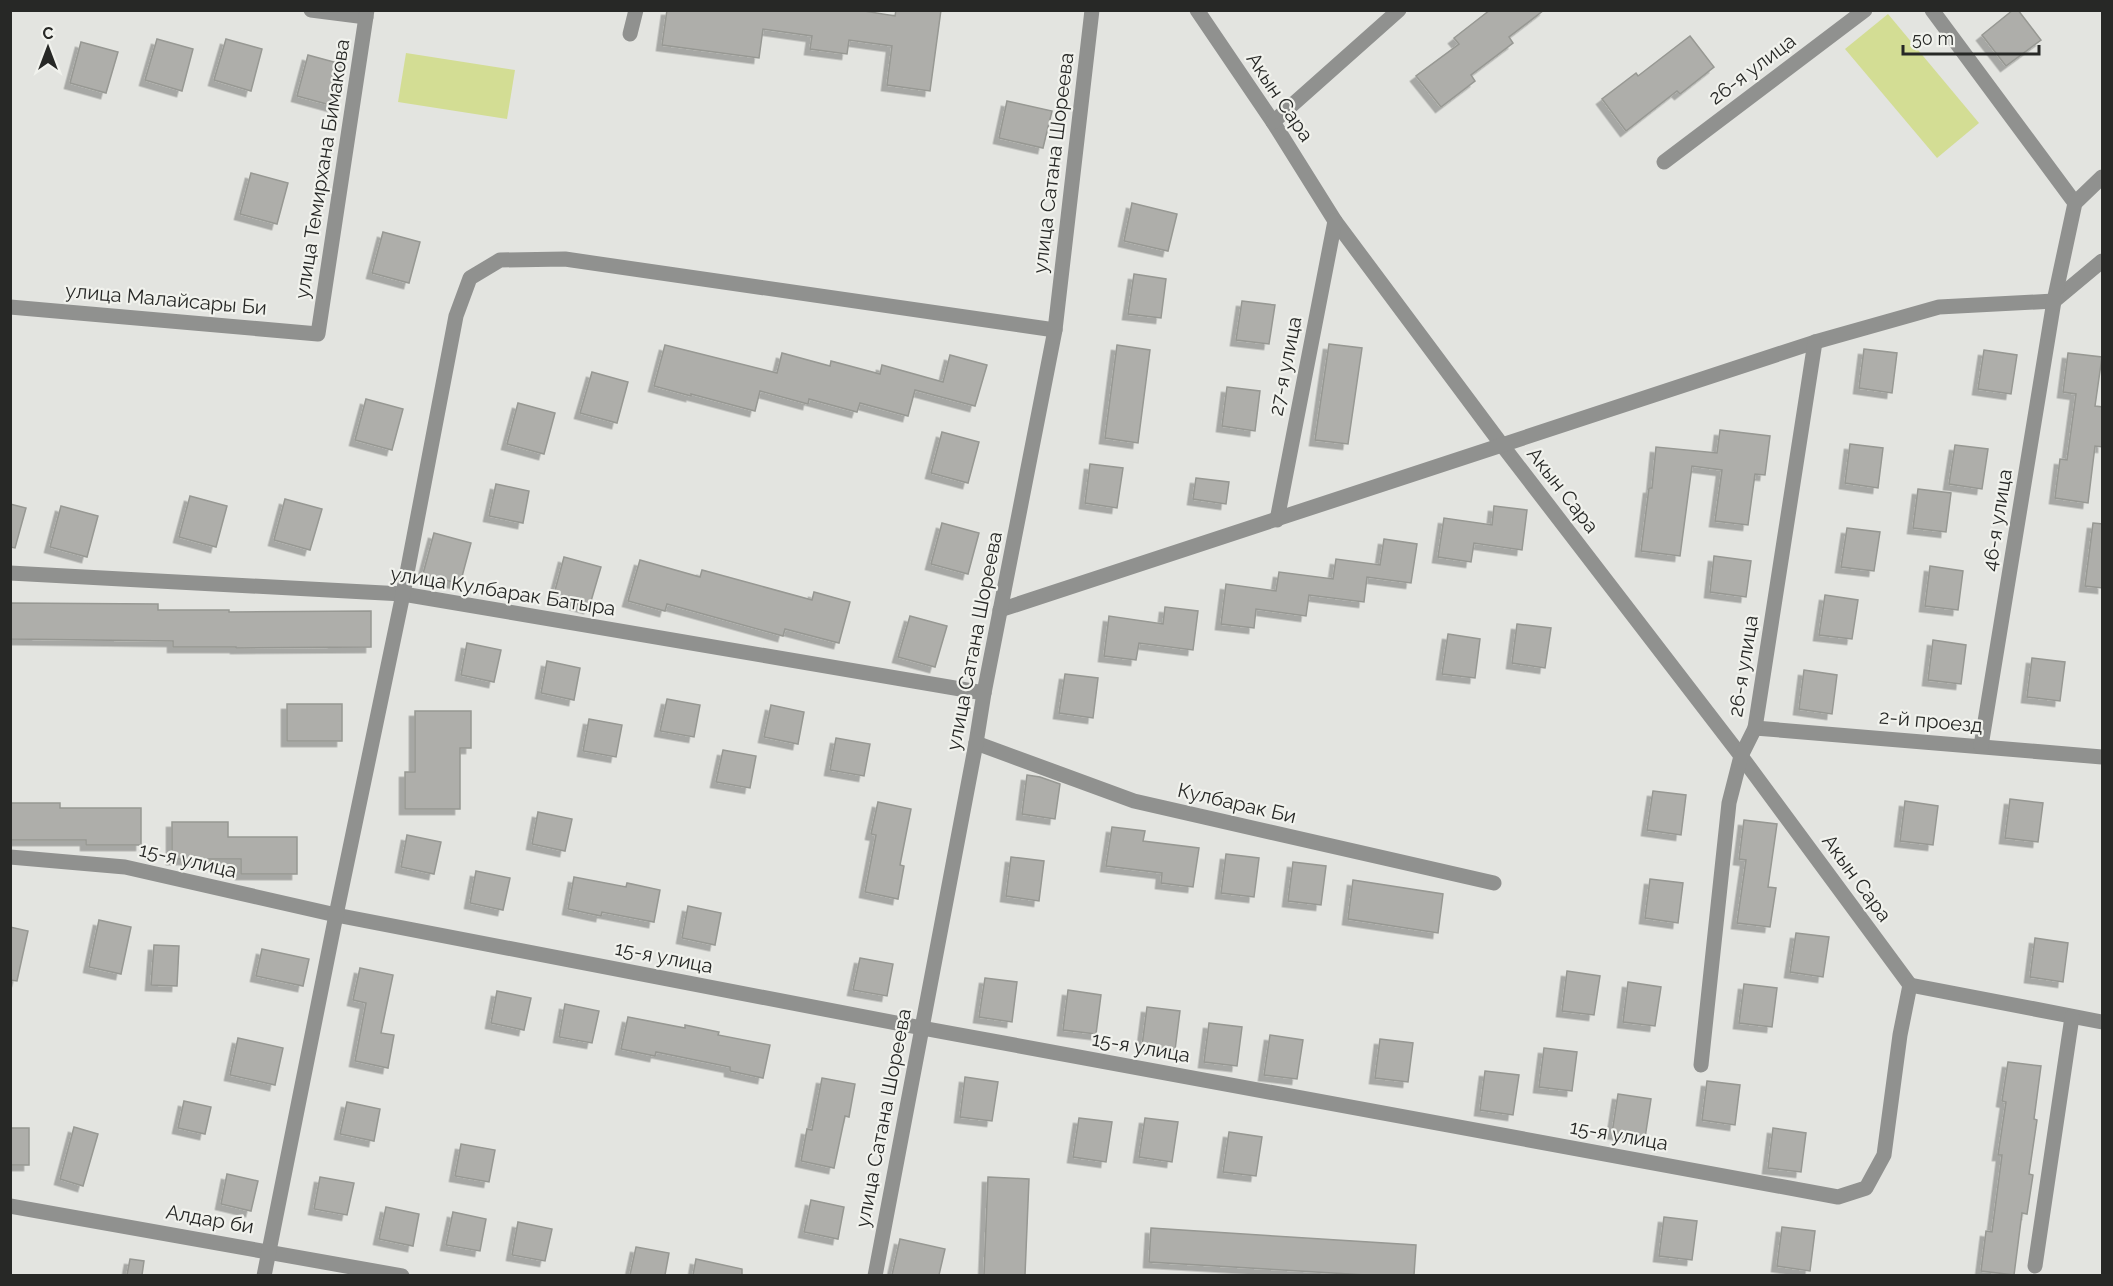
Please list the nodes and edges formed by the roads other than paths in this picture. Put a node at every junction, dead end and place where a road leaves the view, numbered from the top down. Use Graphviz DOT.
graph roads {
  1 [pos="311,10"];
  2 [pos="636,10"];
  3 [pos="1092,10"];
  4 [pos="1197,10"];
  5 [pos="1399,10"];
  6 [pos="1865,10"];
  7 [pos="1932,10"];
  8 [pos="367,14"];
  9 [pos="630,34"];
  10 [pos="1273,123"];
  11 [pos="1664,162"];
  12 [pos="2103,177"];
  13 [pos="2075,204"];
  14 [pos="1335,221"];
  15 [pos="2103,261"];
  16 [pos="2054,301"];
  17 [pos="10,307"];
  18 [pos="1055,330"];
  19 [pos="318,333"];
  20 [pos="1815,342"];
  21 [pos="1502,445"];
  22 [pos="1277,520"];
  23 [pos="10,573"];
  24 [pos="404,594"];
  25 [pos="1000,610"];
  26 [pos="984,693"];
  27 [pos="1755,728"];
  28 [pos="976,743"];
  29 [pos="1981,746"];
  30 [pos="1741,756"];
  31 [pos="2103,757"];
  32 [pos="10,857"];
  33 [pos="1494,883"];
  34 [pos="336,915"];
  35 [pos="1910,986"];
  36 [pos="2072,1017"];
  37 [pos="2103,1022"];
  38 [pos="922,1028"];
  39 [pos="1701,1065"];
  40 [pos="10,1206"];
  41 [pos="268,1250"];
  42 [pos="2035,1266"];
  43 [pos="264,1275"];
  44 [pos="402,1275"];
  45 [pos="875,1275"];
  1 -- 8 [label="street"];
  2 -- 9 [label="street"];
  3 -- 18 [label="street, улица Сатана Шореева"];
  4 -- 10 [label="street, Акын Сара"];
  5 -- 10 [label="street"];
  6 -- 11 [label="street, 26-я улица"];
  7 -- 13 [label="street"];
  8 -- 19 [label="street, улица Темирхана Бимакова"];
  10 -- 14 [label="street, Акын Сара"];
  12 -- 13 [label="street"];
  13 -- 16 [label="street, 46-я улица"];
  14 -- 21 [label="street, Акын Сара"];
  14 -- 22 [label="street, 27-я улица"];
  15 -- 16 [label="street"];
  16 -- 20 [label="street"];
  16 -- 29 [label="street, 46-я улица"];
  17 -- 19 [label="street, улица Малайcары Би"];
  18 -- 24 [label="street"];
  18 -- 25 [label="street, улица Сатана Шореева"];
  20 -- 21 [label="street"];
  20 -- 27 [label="street, 26-я улица"];
  21 -- 22 [label="street"];
  21 -- 30 [label="street, Акын Сара"];
  22 -- 25 [label="street"];
  23 -- 24 [label="street, улица Кулбарак Батыра"];
  24 -- 26 [label="street, улица Кулбарак Батыра"];
  24 -- 34 [label="street"];
  25 -- 26 [label="street, улица Сатана Шореева"];
  26 -- 28 [label="street, улица Сатана Шореева"];
  27 -- 29 [label="street, 2-й проезд"];
  27 -- 30 [label="street, 26-я улица"];
  28 -- 33 [label="street, Кулбарак Би"];
  28 -- 38 [label="street, улица Сатана Шореева"];
  29 -- 31 [label="street, 2-й проезд"];
  30 -- 35 [label="street, Акын Сара"];
  30 -- 39 [label="street, 26-я улица"];
  32 -- 34 [label="street, 15-я улица"];
  34 -- 38 [label="street, 15-я улица"];
  34 -- 41 [label="street"];
  35 -- 36 [label="street"];
  35 -- 38 [label="street, 15-я улица"];
  36 -- 37 [label="street"];
  36 -- 42 [label="street"];
  38 -- 45 [label="street, улица Сатана Шореева"];
  40 -- 41 [label="street, Алдар би"];
  41 -- 43 [label="street"];
  41 -- 44 [label="street, Алдар би"];
}
